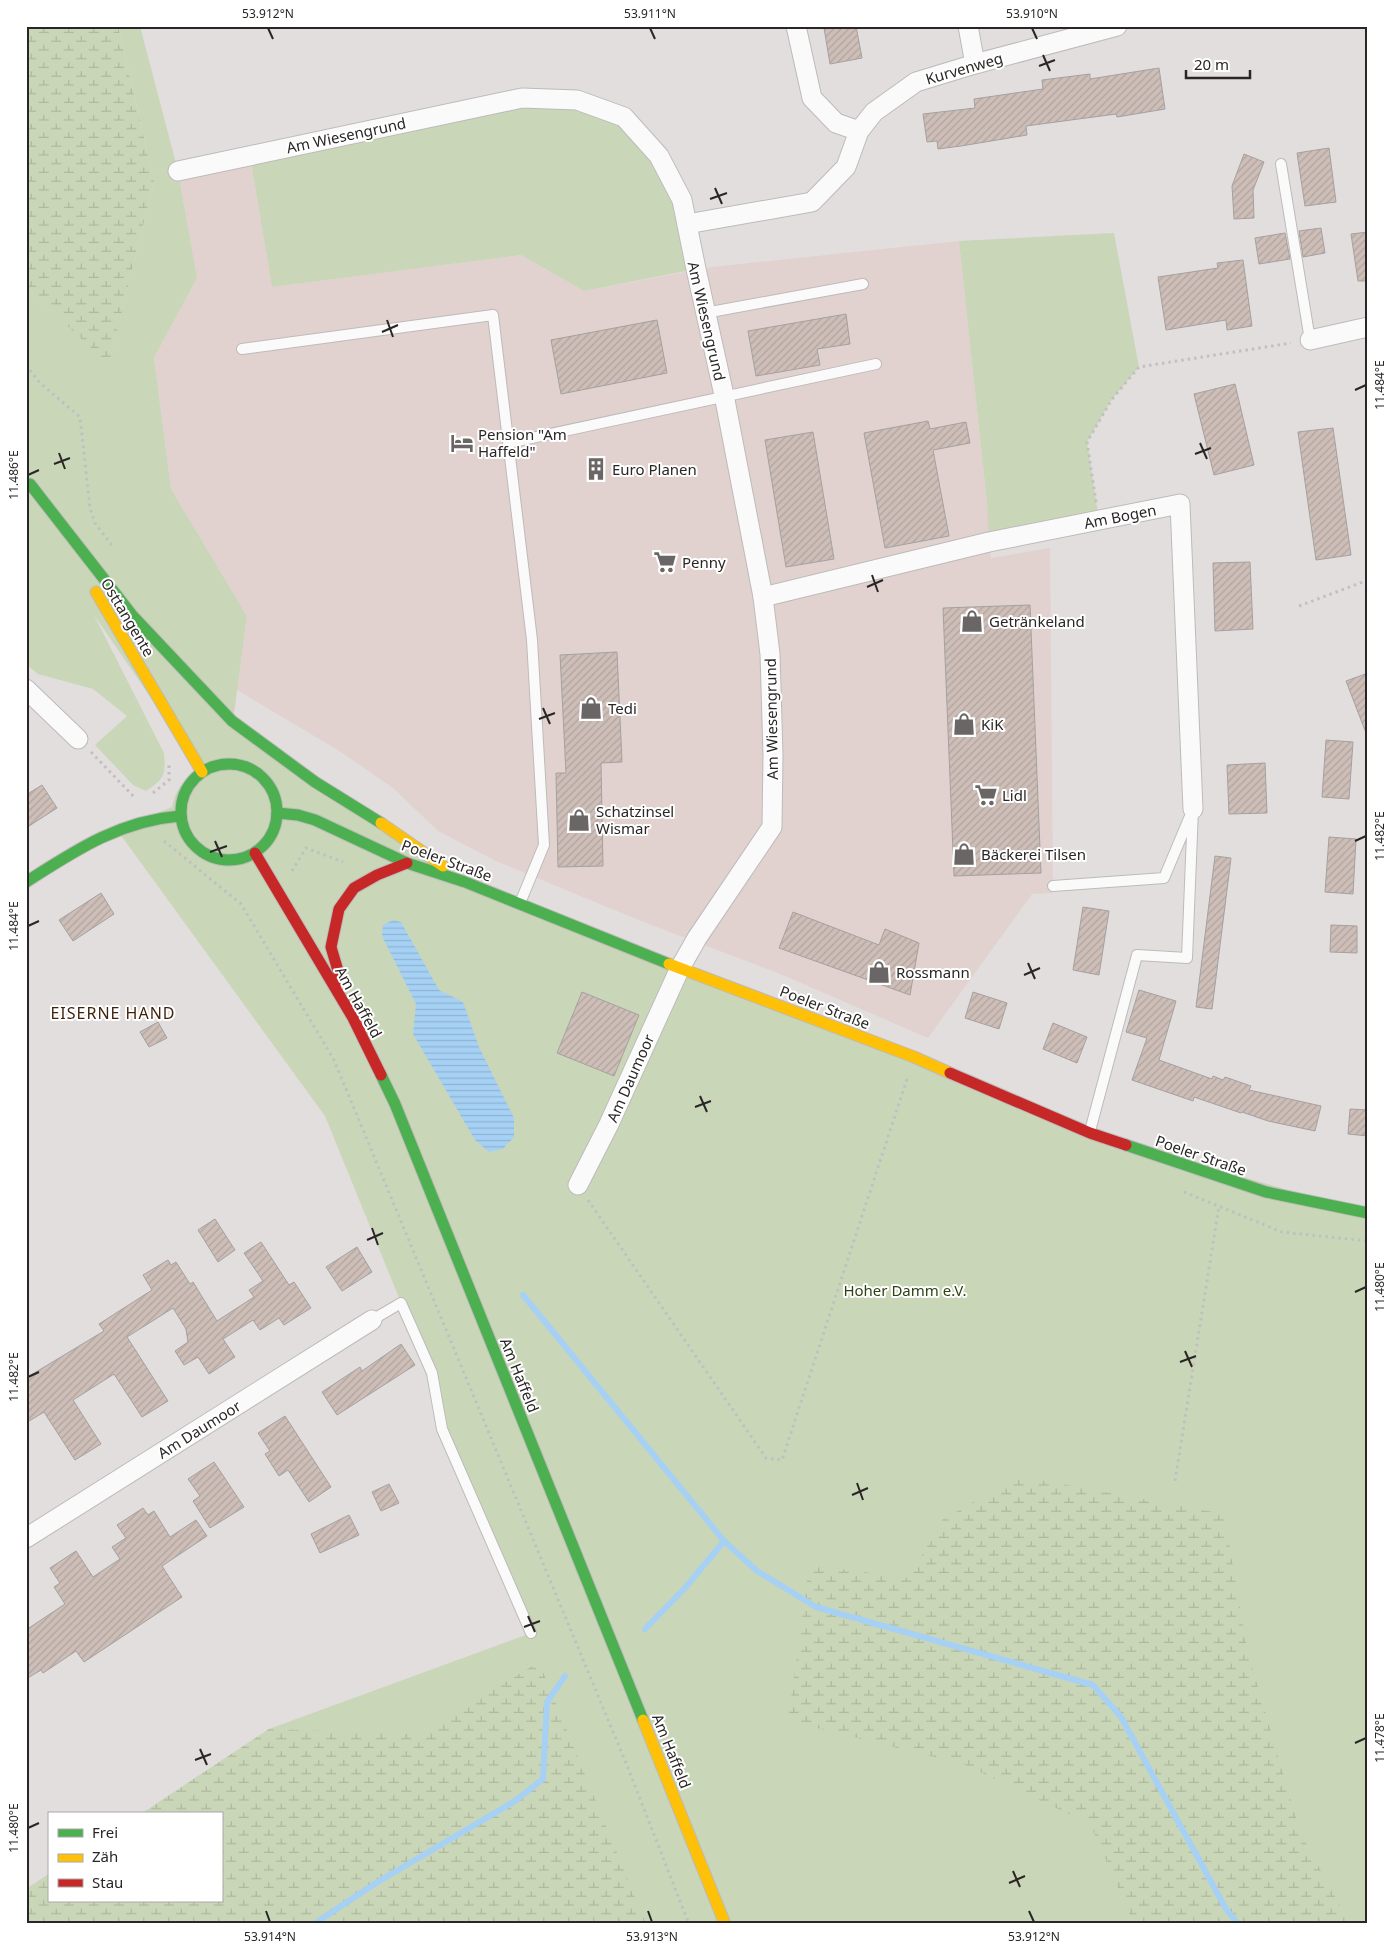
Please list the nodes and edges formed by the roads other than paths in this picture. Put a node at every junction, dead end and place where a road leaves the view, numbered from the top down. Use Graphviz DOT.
graph roads {
  1 [pos="796,26"];
  2 [pos="968,26"];
  3 [pos="1117,26"];
  4 [pos="975,64"];
  5 [pos="859,131"];
  6 [pos="1280,164"];
  7 [pos="178,171"];
  8 [pos="687,224"];
  9 [pos="863,284"];
  10 [pos="705,313"];
  11 [pos="1368,327"];
  12 [pos="1310,340"];
  13 [pos="242,349"];
  14 [pos="876,364"];
  15 [pos="724,395"];
  16 [pos="508,443"];
  17 [pos="28,481"];
  18 [pos="80,566"];
  19 [pos="90,582"];
  20 [pos="763,597"];
  21 [pos="26,688"];
  22 [pos="78,738"];
  23 [pos="202,772"];
  24 [pos="1192,809"];
  25 [pos="277,813"];
  26 [pos="180,816"];
  27 [pos="255,853"];
  28 [pos="407,863"];
  29 [pos="26,882"];
  30 [pos="465,882"];
  31 [pos="1053,886"];
  32 [pos="520,904"];
  33 [pos="680,968"];
  34 [pos="353,1018"];
  35 [pos="1090,1133"];
  36 [pos="578,1185"];
  37 [pos="1368,1213"];
  38 [pos="372,1320"];
  39 [pos="26,1538"];
  40 [pos="531,1633"];
  41 [pos="725,1924"];
  1 -- 5 [label="street"];
  2 -- 4 [label="street"];
  3 -- 4 [label="street, Kurvenweg"];
  4 -- 5 [label="street, Kurvenweg"];
  5 -- 8 [label="street, Kurvenweg"];
  6 -- 12 [label="lane"];
  7 -- 8 [label="street, Am Wiesengrund"];
  8 -- 10 [label="street, Am Wiesengrund"];
  9 -- 10 [label="lane"];
  10 -- 15 [label="street, Am Wiesengrund"];
  11 -- 12 [label="street"];
  13 -- 16 [label="lane"];
  14 -- 15 [label="lane"];
  15 -- 16 [label="lane"];
  15 -- 20 [label="street, Am Wiesengrund"];
  16 -- 32 [label="lane"];
  17 -- 18 [label="main road"];
  17 -- 30 [label="main road"];
  19 -- 23 [label="main road, Osttangente"];
  20 -- 24 [label="street, Am Bogen"];
  20 -- 33 [label="street, Am Wiesengrund"];
  21 -- 22 [label="street"];
  23 -- 25 [label="main road"];
  23 -- 26 [label="main road"];
  24 -- 31 [label="lane"];
  24 -- 35 [label="lane"];
  25 -- 27 [label="main road"];
  25 -- 28 [label="main road, Poeler Straße"];
  26 -- 27 [label="main road"];
  26 -- 29 [label="main road"];
  27 -- 34 [label="main road, Am Haffeld"];
  28 -- 30 [label="main road, Poeler Straße"];
  28 -- 34 [label="main road"];
  30 -- 32 [label="main road, Poeler Straße"];
  32 -- 33 [label="main road, Poeler Straße"];
  33 -- 35 [label="main road, Poeler Straße"];
  33 -- 36 [label="street, Am Daumoor"];
  34 -- 41 [label="main road, Am Haffeld"];
  35 -- 37 [label="main road, Poeler Straße"];
  38 -- 39 [label="street, Am Daumoor"];
  38 -- 40 [label="lane"];
}
